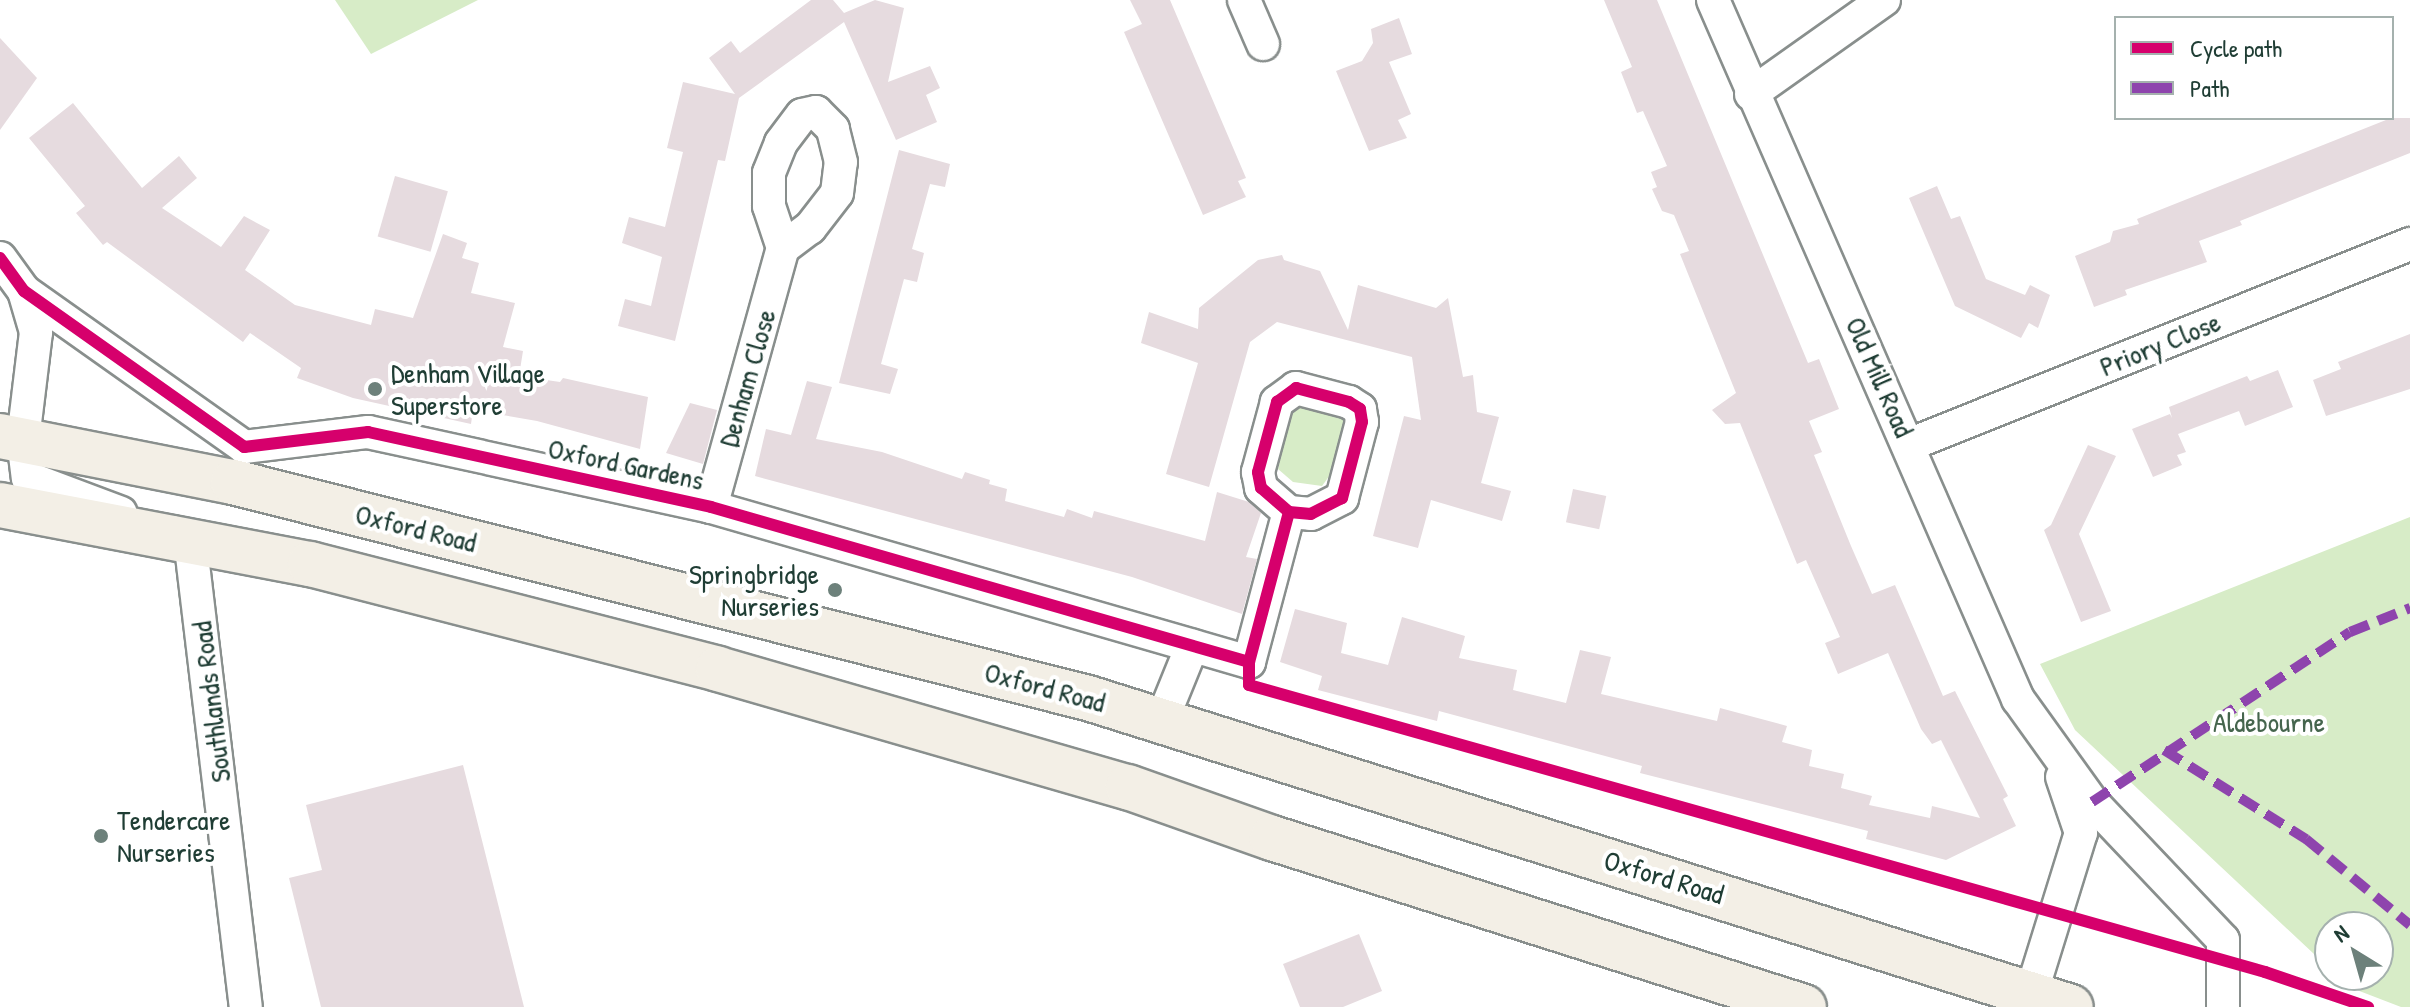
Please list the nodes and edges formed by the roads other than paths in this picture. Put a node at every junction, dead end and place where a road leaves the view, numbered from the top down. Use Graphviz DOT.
graph roads {
  1 [pos="1244,0"];
  2 [pos="1713,0"];
  3 [pos="1884,0"];
  4 [pos="1263,44"];
  5 [pos="1751,94"];
  6 [pos="2410,244"];
  7 [pos="783,248"];
  8 [pos="0,258"];
  9 [pos="24,291"];
  10 [pos="11,438"];
  11 [pos="1911,444"];
  12 [pos="0,505"];
  13 [pos="711,507"];
  14 [pos="1289,512"];
  15 [pos="190,539"];
  16 [pos="1192,646"];
  17 [pos="1162,720"];
  18 [pos="2053,751"];
  19 [pos="2028,1000"];
  20 [pos="246,1007"];
  21 [pos="1804,1007"];
  22 [pos="2071,1007"];
  23 [pos="2223,1007"];
  1 -- 4 [label="street"];
  2 -- 5 [label="street, Old Mill Road"];
  3 -- 5 [label="street"];
  5 -- 11 [label="street, Old Mill Road"];
  6 -- 11 [label="street, Priory Close"];
  7 -- 13 [label="street, Denham Close"];
  8 -- 9 [label="street"];
  9 -- 10 [label="street"];
  9 -- 13 [label="street, Oxford Gardens"];
  10 -- 15 [label="street"];
  10 -- 17 [label="highway, Oxford Road"];
  11 -- 18 [label="street, Old Mill Road"];
  12 -- 15 [label="highway"];
  13 -- 16 [label="street, Oxford Gardens"];
  14 -- 16 [label="street, Oxford Gardens"];
  15 -- 20 [label="street, Southlands Road"];
  15 -- 21 [label="highway"];
  16 -- 17 [label="street"];
  17 -- 19 [label="highway, Oxford Road"];
  18 -- 19 [label="street, Old Mill Road"];
  18 -- 23 [label="street, Old Mill Road"];
  19 -- 22 [label="highway, Oxford Road"];
}
